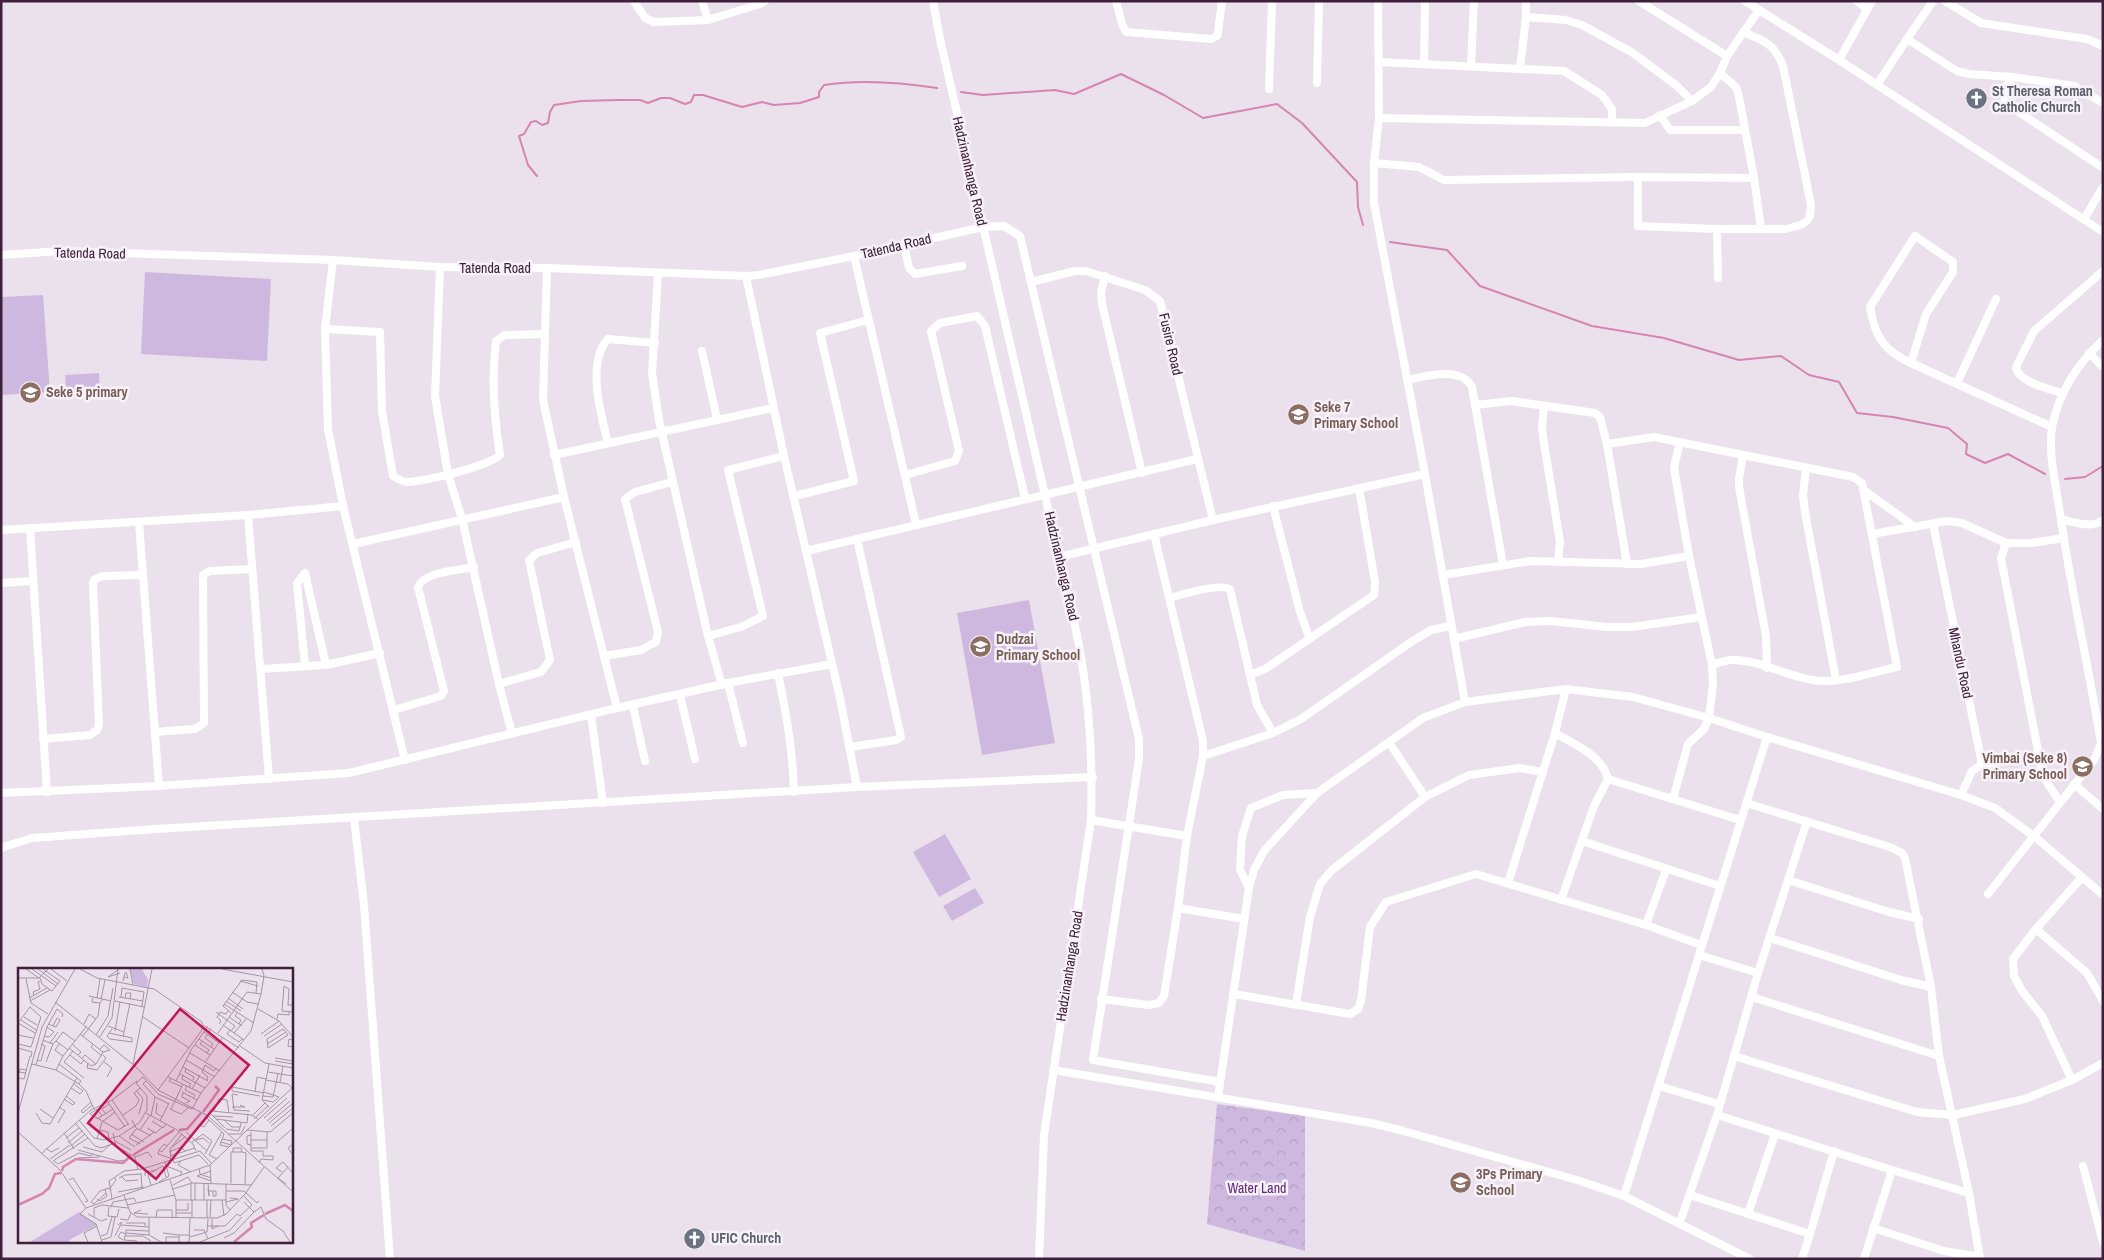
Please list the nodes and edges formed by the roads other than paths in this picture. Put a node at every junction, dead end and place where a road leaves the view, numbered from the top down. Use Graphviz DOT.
graph roads {
  1 [pos="634,1"];
  2 [pos="702,1"];
  3 [pos="765,1"];
  4 [pos="933,1"];
  5 [pos="1116,1"];
  6 [pos="1222,1"];
  7 [pos="1272,1"];
  8 [pos="1319,1"];
  9 [pos="1378,1"];
  10 [pos="1425,1"];
  11 [pos="1474,1"];
  12 [pos="1526,1"];
  13 [pos="1639,1"];
  14 [pos="1745,1"];
  15 [pos="1856,1"];
  16 [pos="1872,1"];
  17 [pos="1933,1"];
  18 [pos="1945,1"];
  19 [pos="1867,9"];
  20 [pos="1759,10"];
  21 [pos="1526,17"];
  22 [pos="708,20"];
  23 [pos="1743,32"];
  24 [pos="1907,39"];
  25 [pos="2103,46"];
  26 [pos="1727,56"];
  27 [pos="1839,60"];
  28 [pos="1378,62"];
  29 [pos="1424,64"];
  30 [pos="1471,66"];
  31 [pos="1520,68"];
  32 [pos="1720,73"];
  33 [pos="2012,77"];
  34 [pos="1317,83"];
  35 [pos="1877,85"];
  36 [pos="1269,90"];
  37 [pos="2102,100"];
  38 [pos="1692,101"];
  39 [pos="1660,115"];
  40 [pos="1379,118"];
  41 [pos="1612,121"];
  42 [pos="1745,130"];
  43 [pos="1374,163"];
  44 [pos="2103,168"];
  45 [pos="1638,177"];
  46 [pos="1754,178"];
  47 [pos="2103,187"];
  48 [pos="2084,219"];
  49 [pos="983,227"];
  50 [pos="1760,228"];
  51 [pos="1718,229"];
  52 [pos="2103,232"];
  53 [pos="904,244"];
  54 [pos="1,255"];
  55 [pos="854,256"];
  56 [pos="332,260"];
  57 [pos="962,266"];
  58 [pos="440,267"];
  59 [pos="547,268"];
  60 [pos="2103,271"];
  61 [pos="658,274"];
  62 [pos="746,276"];
  63 [pos="1104,276"];
  64 [pos="1718,278"];
  65 [pos="1031,282"];
  66 [pos="1996,300"];
  67 [pos="868,320"];
  68 [pos="325,329"];
  69 [pos="544,334"];
  70 [pos="2103,340"];
  71 [pos="655,343"];
  72 [pos="702,352"];
  73 [pos="2089,353"];
  74 [pos="1911,363"];
  75 [pos="2103,367"];
  76 [pos="1407,380"];
  77 [pos="1957,384"];
  78 [pos="2062,393"];
  79 [pos="1475,405"];
  80 [pos="1544,407"];
  81 [pos="773,408"];
  82 [pos="717,419"];
  83 [pos="2052,427"];
  84 [pos="663,432"];
  85 [pos="1680,442"];
  86 [pos="608,443"];
  87 [pos="1607,444"];
  88 [pos="554,455"];
  89 [pos="784,456"];
  90 [pos="1744,456"];
  91 [pos="1197,459"];
  92 [pos="1806,468"];
  93 [pos="1142,473"];
  94 [pos="448,474"];
  95 [pos="1425,474"];
  96 [pos="905,475"];
  97 [pos="672,482"];
  98 [pos="1080,486"];
  99 [pos="1358,488"];
  100 [pos="1865,491"];
  101 [pos="1045,493"];
  102 [pos="794,496"];
  103 [pos="564,497"];
  104 [pos="1024,498"];
  105 [pos="343,506"];
  106 [pos="1273,506"];
  107 [pos="248,515"];
  108 [pos="462,519"];
  109 [pos="1213,520"];
  110 [pos="2061,520"];
  111 [pos="2103,520"];
  112 [pos="139,523"];
  113 [pos="916,524"];
  114 [pos="1933,524"];
  115 [pos="1916,527"];
  116 [pos="30,528"];
  117 [pos="1,530"];
  118 [pos="1154,534"];
  119 [pos="1872,534"];
  120 [pos="2064,538"];
  121 [pos="857,539"];
  122 [pos="576,542"];
  123 [pos="2006,543"];
  124 [pos="353,544"];
  125 [pos="1094,549"];
  126 [pos="806,551"];
  127 [pos="1689,556"];
  128 [pos="1059,557"];
  129 [pos="1558,562"];
  130 [pos="1627,564"];
  131 [pos="1503,565"];
  132 [pos="474,566"];
  133 [pos="252,569"];
  134 [pos="143,575"];
  135 [pos="1443,575"];
  136 [pos="33,581"];
  137 [pos="1,583"];
  138 [pos="1170,598"];
  139 [pos="1701,617"];
  140 [pos="1450,626"];
  141 [pos="708,636"];
  142 [pos="1310,639"];
  143 [pos="1454,639"];
  144 [pos="380,653"];
  145 [pos="604,656"];
  146 [pos="832,664"];
  147 [pos="326,665"];
  148 [pos="1712,665"];
  149 [pos="305,666"];
  150 [pos="1767,668"];
  151 [pos="261,669"];
  152 [pos="778,673"];
  153 [pos="1250,675"];
  154 [pos="1836,680"];
  155 [pos="499,684"];
  156 [pos="725,684"];
  157 [pos="1566,689"];
  158 [pos="680,695"];
  159 [pos="1465,702"];
  160 [pos="633,706"];
  161 [pos="616,708"];
  162 [pos="394,710"];
  163 [pos="591,715"];
  164 [pos="1709,718"];
  165 [pos="155,732"];
  166 [pos="1555,733"];
  167 [pos="512,734"];
  168 [pos="1272,734"];
  169 [pos="1768,737"];
  170 [pos="43,739"];
  171 [pos="1389,742"];
  172 [pos="743,743"];
  173 [pos="850,747"];
  174 [pos="2039,755"];
  175 [pos="1203,756"];
  176 [pos="695,759"];
  177 [pos="405,760"];
  178 [pos="646,761"];
  179 [pos="1982,765"];
  180 [pos="1543,772"];
  181 [pos="1093,777"];
  182 [pos="269,779"];
  183 [pos="1608,779"];
  184 [pos="2074,784"];
  185 [pos="159,786"];
  186 [pos="856,787"];
  187 [pos="47,792"];
  188 [pos="794,792"];
  189 [pos="1317,792"];
  190 [pos="1,793"];
  191 [pos="1961,795"];
  192 [pos="1425,797"];
  193 [pos="1673,800"];
  194 [pos="2060,802"];
  195 [pos="603,803"];
  196 [pos="1746,803"];
  197 [pos="2103,808"];
  198 [pos="354,818"];
  199 [pos="1091,820"];
  200 [pos="1740,820"];
  201 [pos="1807,821"];
  202 [pos="1128,825"];
  203 [pos="1187,836"];
  204 [pos="2035,837"];
  205 [pos="1582,841"];
  206 [pos="1,848"];
  207 [pos="1666,870"];
  208 [pos="2082,877"];
  209 [pos="1788,880"];
  210 [pos="1508,883"];
  211 [pos="1720,886"];
  212 [pos="1249,888"];
  213 [pos="1988,894"];
  214 [pos="2103,895"];
  215 [pos="1561,900"];
  216 [pos="1178,908"];
  217 [pos="1244,919"];
  218 [pos="1919,919"];
  219 [pos="1646,925"];
  220 [pos="2036,929"];
  221 [pos="1770,938"];
  222 [pos="1701,945"];
  223 [pos="1699,955"];
  224 [pos="1758,973"];
  225 [pos="1931,987"];
  226 [pos="1234,994"];
  227 [pos="1752,997"];
  228 [pos="1101,999"];
  229 [pos="2103,1001"];
  230 [pos="1296,1004"];
  231 [pos="1734,1056"];
  232 [pos="1939,1056"];
  233 [pos="2103,1064"];
  234 [pos="1053,1070"];
  235 [pos="2072,1080"];
  236 [pos="1220,1082"];
  237 [pos="1659,1086"];
  238 [pos="1218,1097"];
  239 [pos="1719,1104"];
  240 [pos="1717,1115"];
  241 [pos="1953,1115"];
  242 [pos="1775,1134"];
  243 [pos="1834,1151"];
  244 [pos="2083,1166"];
  245 [pos="1892,1170"];
  246 [pos="1969,1193"];
  247 [pos="1690,1195"];
  248 [pos="1624,1196"];
  249 [pos="1748,1214"];
  250 [pos="1680,1222"];
  251 [pos="1873,1228"];
  252 [pos="1810,1234"];
  253 [pos="2103,1242"];
  254 [pos="1980,1258"];
  255 [pos="390,1259"];
  256 [pos="1039,1259"];
  257 [pos="1750,1259"];
  258 [pos="1802,1259"];
  259 [pos="1864,1259"];
  1 -- 22 [label="street"];
  2 -- 22 [label="street"];
  3 -- 22 [label="street"];
  4 -- 49 [label="street, Hadzinanhanga Road"];
  5 -- 6 [label="street"];
  7 -- 36 [label="street"];
  8 -- 34 [label="street"];
  9 -- 28 [label="street"];
  10 -- 29 [label="street"];
  11 -- 30 [label="street"];
  12 -- 21 [label="street"];
  13 -- 26 [label="street"];
  14 -- 20 [label="street"];
  15 -- 19 [label="street"];
  16 -- 19 [label="street"];
  17 -- 24 [label="street"];
  18 -- 25 [label="street"];
  19 -- 27 [label="street"];
  20 -- 23 [label="street"];
  20 -- 27 [label="street"];
  21 -- 31 [label="street"];
  21 -- 38 [label="street"];
  23 -- 26 [label="street"];
  23 -- 50 [label="street"];
  24 -- 33 [label="street"];
  24 -- 35 [label="street"];
  26 -- 32 [label="street"];
  27 -- 35 [label="street"];
  28 -- 29 [label="street"];
  28 -- 40 [label="street"];
  29 -- 30 [label="street"];
  30 -- 31 [label="street"];
  31 -- 41 [label="street"];
  32 -- 38 [label="street"];
  32 -- 42 [label="street"];
  33 -- 37 [label="street"];
  33 -- 44 [label="street"];
  35 -- 48 [label="street"];
  38 -- 39 [label="street"];
  39 -- 41 [label="street"];
  39 -- 42 [label="street"];
  40 -- 41 [label="street"];
  40 -- 43 [label="street"];
  42 -- 46 [label="street"];
  43 -- 45 [label="street"];
  43 -- 76 [label="street"];
  45 -- 46 [label="street"];
  45 -- 51 [label="street"];
  46 -- 50 [label="street"];
  47 -- 48 [label="street"];
  48 -- 52 [label="street"];
  49 -- 53 [label="street, Tatenda Road"];
  49 -- 65 [label="street, Tatenda Road"];
  49 -- 101 [label="street, Hadzinanhanga Road"];
  50 -- 51 [label="street"];
  51 -- 64 [label="street"];
  53 -- 55 [label="street, Tatenda Road"];
  53 -- 57 [label="street"];
  54 -- 56 [label="street, Tatenda Road"];
  55 -- 62 [label="street, Tatenda Road"];
  55 -- 67 [label="street"];
  56 -- 58 [label="street, Tatenda Road"];
  56 -- 68 [label="street"];
  58 -- 59 [label="street, Tatenda Road"];
  58 -- 94 [label="street"];
  59 -- 61 [label="street, Tatenda Road"];
  59 -- 69 [label="street"];
  60 -- 78 [label="street"];
  61 -- 62 [label="street, Tatenda Road"];
  61 -- 71 [label="street"];
  62 -- 81 [label="street"];
  63 -- 65 [label="street, Fusire Road"];
  63 -- 91 [label="street, Fusire Road"];
  63 -- 93 [label="street"];
  65 -- 98 [label="street, Tatenda Road"];
  66 -- 77 [label="street"];
  67 -- 96 [label="street"];
  67 -- 102 [label="street"];
  68 -- 94 [label="street"];
  68 -- 105 [label="street"];
  69 -- 88 [label="street"];
  69 -- 94 [label="street"];
  70 -- 73 [label="street"];
  71 -- 84 [label="street"];
  71 -- 86 [label="street"];
  72 -- 82 [label="street"];
  73 -- 75 [label="street"];
  73 -- 78 [label="street"];
  74 -- 74 [label="street"];
  74 -- 77 [label="street"];
  76 -- 79 [label="street"];
  76 -- 95 [label="street"];
  77 -- 83 [label="street"];
  78 -- 83 [label="street"];
  79 -- 80 [label="street"];
  79 -- 131 [label="street"];
  80 -- 87 [label="street"];
  80 -- 129 [label="street"];
  81 -- 82 [label="street"];
  81 -- 89 [label="street"];
  82 -- 84 [label="street"];
  83 -- 110 [label="street"];
  84 -- 86 [label="street"];
  84 -- 97 [label="street"];
  85 -- 87 [label="street"];
  85 -- 90 [label="street"];
  85 -- 127 [label="street"];
  86 -- 88 [label="street"];
  87 -- 130 [label="street"];
  88 -- 103 [label="street"];
  89 -- 102 [label="street"];
  89 -- 141 [label="street"];
  90 -- 92 [label="street"];
  90 -- 150 [label="street"];
  91 -- 93 [label="street"];
  91 -- 109 [label="street, Fusire Road"];
  92 -- 100 [label="street"];
  92 -- 154 [label="street"];
  93 -- 98 [label="street"];
  94 -- 108 [label="street"];
  95 -- 99 [label="street"];
  95 -- 135 [label="street"];
  96 -- 104 [label="street"];
  96 -- 113 [label="street"];
  97 -- 141 [label="street"];
  97 -- 145 [label="street"];
  98 -- 101 [label="street"];
  98 -- 125 [label="street, Tatenda Road"];
  99 -- 106 [label="street"];
  99 -- 142 [label="street"];
  100 -- 115 [label="street"];
  100 -- 119 [label="street"];
  101 -- 104 [label="street"];
  101 -- 128 [label="street, Hadzinanhanga Road"];
  102 -- 126 [label="street"];
  103 -- 108 [label="street"];
  103 -- 122 [label="street"];
  104 -- 113 [label="street"];
  105 -- 107 [label="street"];
  105 -- 124 [label="street"];
  106 -- 109 [label="street"];
  106 -- 142 [label="street"];
  107 -- 112 [label="street"];
  107 -- 133 [label="street"];
  108 -- 124 [label="street"];
  108 -- 132 [label="street"];
  109 -- 118 [label="street"];
  110 -- 111 [label="street"];
  110 -- 120 [label="street"];
  112 -- 116 [label="street"];
  112 -- 134 [label="street"];
  113 -- 121 [label="street"];
  114 -- 115 [label="street"];
  114 -- 123 [label="street"];
  114 -- 179 [label="street, Mhandu Road"];
  115 -- 119 [label="street"];
  116 -- 117 [label="street"];
  116 -- 136 [label="street"];
  118 -- 125 [label="street"];
  118 -- 138 [label="street"];
  119 -- 154 [label="street"];
  120 -- 123 [label="street"];
  120 -- 184 [label="street"];
  121 -- 126 [label="street"];
  121 -- 173 [label="street"];
  122 -- 145 [label="street"];
  122 -- 155 [label="street"];
  123 -- 174 [label="street"];
  124 -- 144 [label="street"];
  125 -- 128 [label="street"];
  125 -- 202 [label="street, Tatenda Road"];
  126 -- 146 [label="street"];
  127 -- 130 [label="street"];
  127 -- 139 [label="street"];
  128 -- 181 [label="street, Hadzinanhanga Road"];
  129 -- 130 [label="street"];
  129 -- 131 [label="street"];
  131 -- 135 [label="street"];
  132 -- 155 [label="street"];
  132 -- 162 [label="street"];
  133 -- 151 [label="street"];
  133 -- 165 [label="street"];
  134 -- 165 [label="street"];
  134 -- 170 [label="street"];
  135 -- 140 [label="street"];
  136 -- 137 [label="street"];
  136 -- 170 [label="street"];
  138 -- 153 [label="street"];
  138 -- 175 [label="street"];
  139 -- 143 [label="street"];
  139 -- 148 [label="street"];
  140 -- 143 [label="street"];
  140 -- 168 [label="street"];
  141 -- 156 [label="street"];
  142 -- 153 [label="street"];
  143 -- 159 [label="street"];
  144 -- 147 [label="street"];
  144 -- 162 [label="street"];
  145 -- 161 [label="street"];
  146 -- 152 [label="street"];
  146 -- 173 [label="street"];
  147 -- 149 [label="street"];
  147 -- 149 [label="street"];
  148 -- 150 [label="street"];
  148 -- 164 [label="street"];
  149 -- 151 [label="street"];
  150 -- 154 [label="street"];
  151 -- 182 [label="street"];
  152 -- 156 [label="street"];
  152 -- 188 [label="street"];
  153 -- 168 [label="street"];
  155 -- 167 [label="street"];
  156 -- 158 [label="street"];
  156 -- 172 [label="street"];
  157 -- 159 [label="street"];
  157 -- 164 [label="street"];
  157 -- 166 [label="street"];
  158 -- 160 [label="street"];
  158 -- 176 [label="street"];
  159 -- 171 [label="street"];
  160 -- 161 [label="street"];
  160 -- 178 [label="street"];
  161 -- 163 [label="street"];
  162 -- 177 [label="street"];
  163 -- 167 [label="street"];
  163 -- 195 [label="street"];
  164 -- 169 [label="street"];
  164 -- 193 [label="street"];
  165 -- 185 [label="street"];
  166 -- 180 [label="street"];
  166 -- 183 [label="street"];
  167 -- 177 [label="street"];
  168 -- 175 [label="street"];
  169 -- 191 [label="street"];
  169 -- 196 [label="street"];
  170 -- 187 [label="street"];
  171 -- 189 [label="street"];
  171 -- 192 [label="street"];
  173 -- 186 [label="street"];
  174 -- 179 [label="street"];
  174 -- 194 [label="street"];
  175 -- 203 [label="street"];
  177 -- 182 [label="street"];
  179 -- 191 [label="street"];
  180 -- 192 [label="street"];
  180 -- 210 [label="street"];
  181 -- 186 [label="street"];
  181 -- 199 [label="street, Hadzinanhanga Road"];
  182 -- 185 [label="street"];
  183 -- 193 [label="street"];
  183 -- 205 [label="street"];
  184 -- 194 [label="street"];
  184 -- 197 [label="street"];
  185 -- 187 [label="street"];
  186 -- 188 [label="street"];
  187 -- 190 [label="street"];
  188 -- 195 [label="street"];
  189 -- 212 [label="street"];
  189 -- 212 [label="street"];
  191 -- 204 [label="street"];
  192 -- 230 [label="street"];
  193 -- 200 [label="street"];
  194 -- 204 [label="street"];
  195 -- 198 [label="street"];
  196 -- 200 [label="street"];
  196 -- 201 [label="street"];
  198 -- 206 [label="street"];
  198 -- 255 [label="street"];
  199 -- 202 [label="street"];
  199 -- 234 [label="street, Hadzinanhanga Road"];
  200 -- 211 [label="street"];
  201 -- 209 [label="street"];
  201 -- 218 [label="street"];
  202 -- 203 [label="street"];
  202 -- 228 [label="street, Tatenda Road"];
  203 -- 216 [label="street"];
  204 -- 208 [label="street"];
  204 -- 213 [label="street"];
  205 -- 207 [label="street"];
  205 -- 215 [label="street"];
  207 -- 211 [label="street"];
  207 -- 219 [label="street"];
  208 -- 214 [label="street"];
  208 -- 220 [label="street"];
  209 -- 218 [label="street"];
  209 -- 221 [label="street"];
  210 -- 215 [label="street"];
  210 -- 230 [label="street"];
  211 -- 222 [label="street"];
  212 -- 217 [label="street"];
  215 -- 219 [label="street"];
  216 -- 217 [label="street"];
  216 -- 228 [label="street"];
  217 -- 226 [label="street"];
  218 -- 225 [label="street"];
  219 -- 222 [label="street"];
  220 -- 229 [label="street"];
  220 -- 235 [label="street"];
  221 -- 224 [label="street"];
  221 -- 225 [label="street"];
  222 -- 223 [label="street"];
  223 -- 224 [label="street"];
  223 -- 237 [label="street"];
  224 -- 227 [label="street"];
  225 -- 232 [label="street"];
  226 -- 230 [label="street"];
  226 -- 236 [label="street"];
  227 -- 231 [label="street"];
  227 -- 232 [label="street"];
  228 -- 236 [label="street, Tatenda Road"];
  231 -- 239 [label="street"];
  231 -- 241 [label="street"];
  232 -- 241 [label="street"];
  233 -- 235 [label="street"];
  234 -- 238 [label="street"];
  234 -- 256 [label="street, Hadzinanhanga Road"];
  235 -- 241 [label="street"];
  236 -- 238 [label="street"];
  237 -- 239 [label="street"];
  237 -- 248 [label="street"];
  238 -- 248 [label="street"];
  239 -- 240 [label="street"];
  240 -- 242 [label="street"];
  240 -- 247 [label="street"];
  241 -- 246 [label="street"];
  242 -- 243 [label="street"];
  242 -- 249 [label="street"];
  243 -- 245 [label="street"];
  243 -- 252 [label="street"];
  244 -- 253 [label="street"];
  245 -- 246 [label="street"];
  245 -- 251 [label="street"];
  246 -- 254 [label="street"];
  247 -- 249 [label="street"];
  247 -- 250 [label="street"];
  248 -- 250 [label="street"];
  249 -- 252 [label="street"];
  250 -- 257 [label="street"];
  251 -- 254 [label="street"];
  251 -- 259 [label="street"];
  252 -- 258 [label="street"];
}
